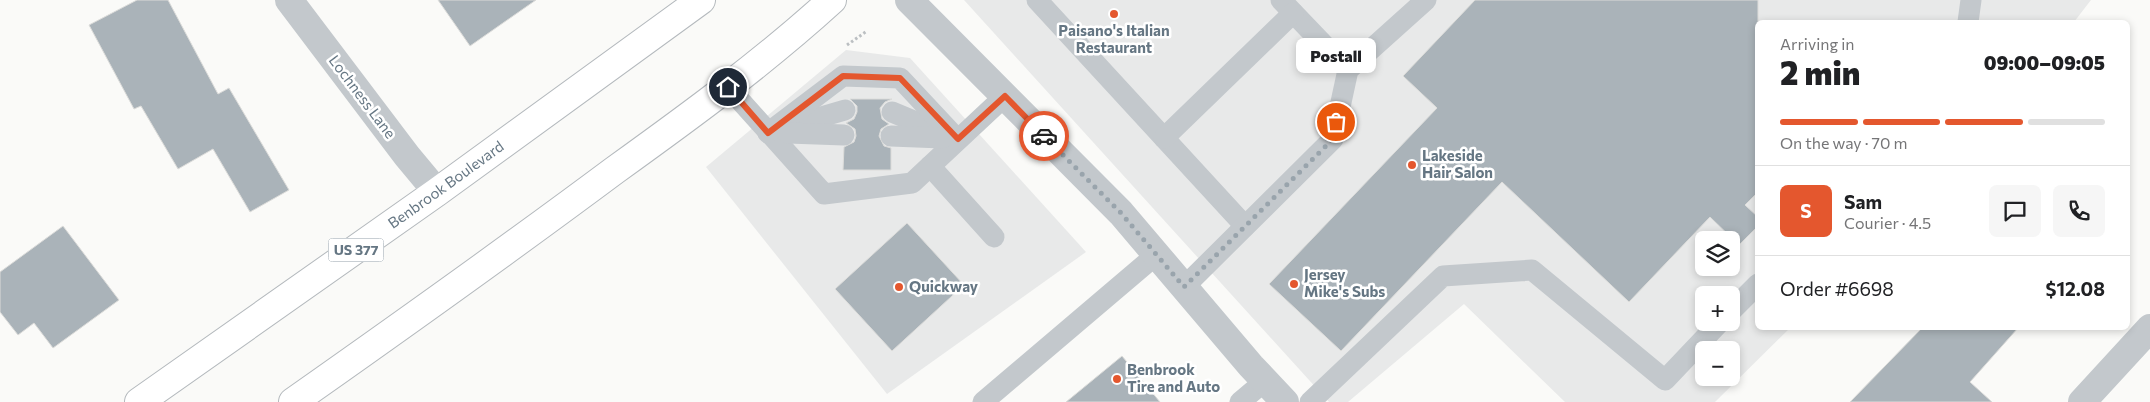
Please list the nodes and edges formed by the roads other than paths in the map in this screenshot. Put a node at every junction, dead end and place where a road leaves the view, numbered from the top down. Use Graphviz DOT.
graph roads {
  1 [pos="290,0"];
  2 [pos="702,0"];
  3 [pos="832,0"];
  4 [pos="909,0"];
  5 [pos="1037,0"];
  6 [pos="1426,0"];
  7 [pos="1971,0"];
  8 [pos="1287,7"];
  9 [pos="1968,20"];
  10 [pos="1348,70"];
  11 [pos="728,87"];
  12 [pos="1005,96"];
  13 [pos="845,110"];
  14 [pos="892,112"];
  15 [pos="768,133"];
  16 [pos="844,135"];
  17 [pos="891,136"];
  18 [pos="1164,138"];
  19 [pos="958,139"];
  20 [pos="930,166"];
  21 [pos="437,192"];
  22 [pos="1245,226"];
  23 [pos="994,237"];
  24 [pos="1156,255"];
  25 [pos="1184,287"];
  26 [pos="1755,287"];
  27 [pos="1740,302"];
  28 [pos="2150,328"];
  29 [pos="1711,331"];
  30 [pos="1265,382"];
  31 [pos="139,402"];
  32 [pos="293,402"];
  33 [pos="983,402"];
  34 [pos="1240,402"];
  35 [pos="1284,402"];
  36 [pos="1310,402"];
  37 [pos="2082,402"];
  1 -- 21 [label="street, Lochness Lane"];
  2 -- 21 [label="highway, Benbrook Boulevard / US 377"];
  3 -- 11 [label="highway"];
  4 -- 12 [label="street"];
  5 -- 18 [label="lane"];
  6 -- 10 [label="lane"];
  7 -- 9 [label="lane"];
  8 -- 10 [label="lane"];
  8 -- 18 [label="lane"];
  10 -- 22 [label="lane"];
  11 -- 15 [label="lane"];
  11 -- 32 [label="highway"];
  12 -- 19 [label="lane"];
  12 -- 24 [label="street"];
  13 -- 15 [label="lane"];
  14 -- 19 [label="lane"];
  15 -- 16 [label="lane"];
  15 -- 19 [label="lane"];
  15 -- 20 [label="lane"];
  17 -- 19 [label="lane"];
  18 -- 22 [label="lane"];
  19 -- 20 [label="lane"];
  20 -- 23 [label="lane"];
  21 -- 31 [label="highway, Benbrook Boulevard / US 377"];
  22 -- 25 [label="lane"];
  24 -- 25 [label="street"];
  24 -- 33 [label="lane"];
  25 -- 30 [label="street"];
  26 -- 27 [label="lane"];
  28 -- 37 [label="street"];
  29 -- 36 [label="lane"];
  30 -- 34 [label="lane"];
  30 -- 35 [label="street"];
}
